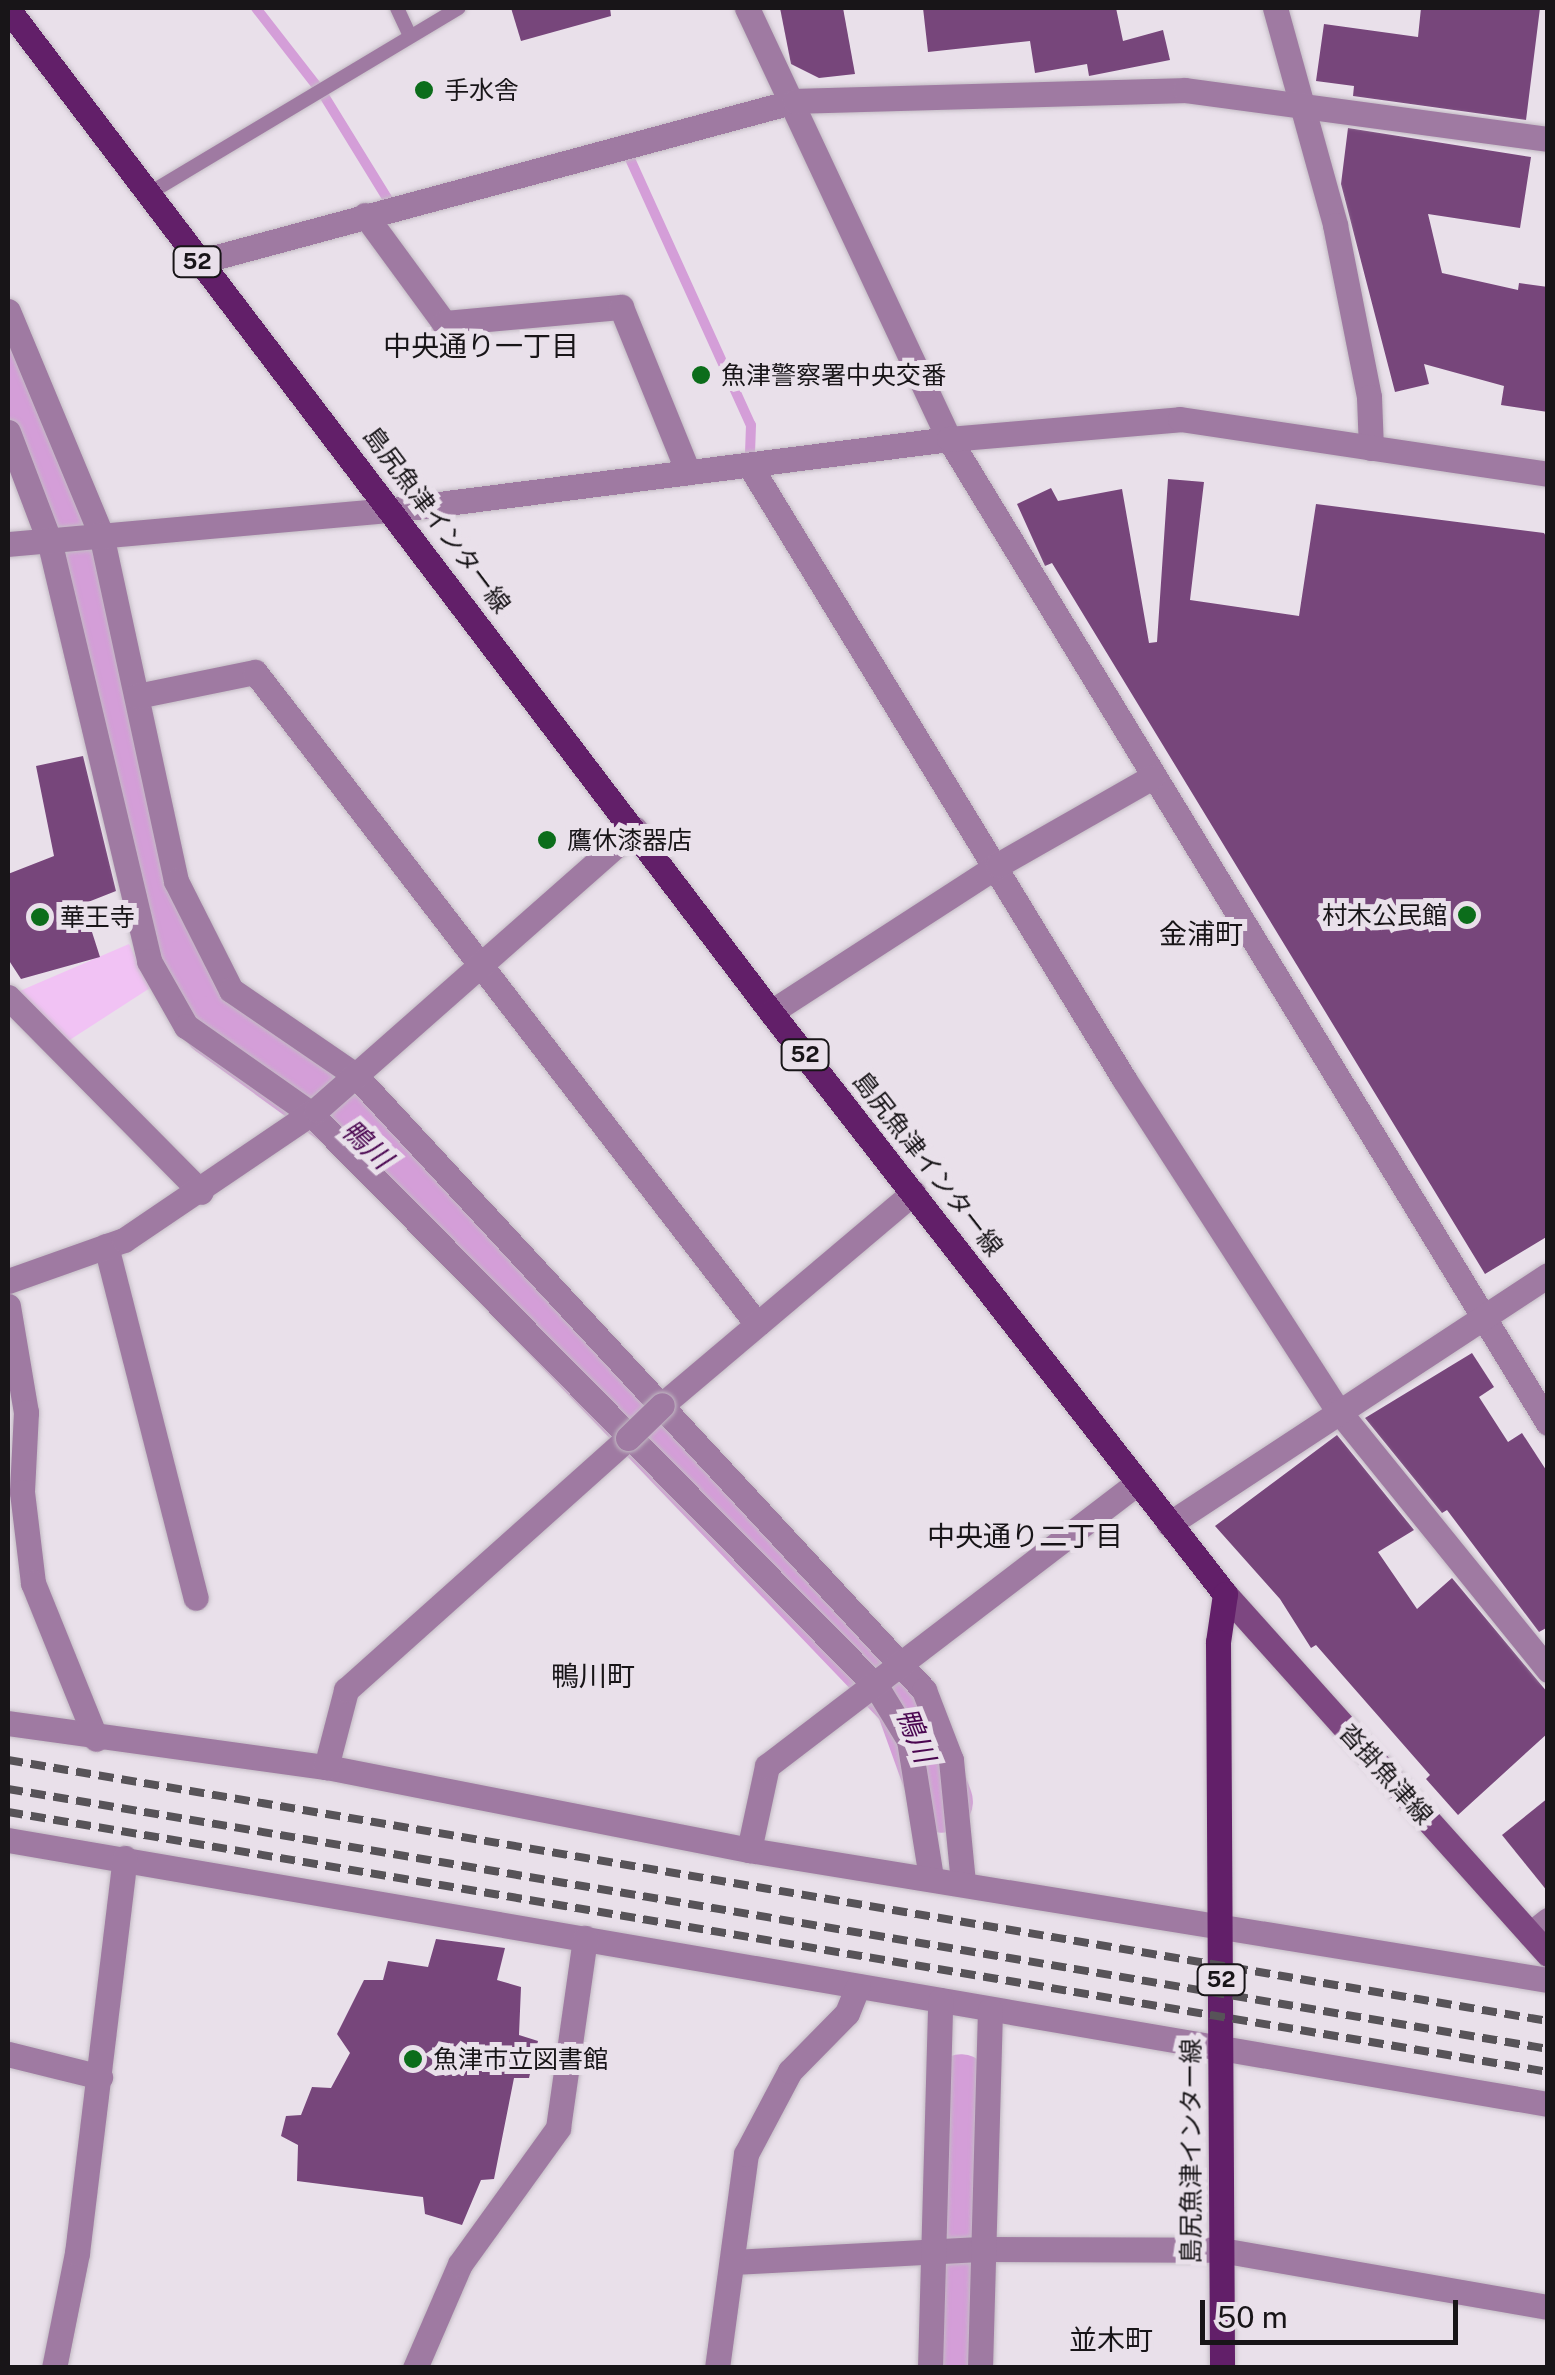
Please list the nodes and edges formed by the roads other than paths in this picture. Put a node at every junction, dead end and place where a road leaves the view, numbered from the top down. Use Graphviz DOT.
graph roads {
  1 [pos="397,8"];
  2 [pos="459,8"];
  3 [pos="747,8"];
  4 [pos="1276,8"];
  5 [pos="8,10"];
  6 [pos="410,36"];
  7 [pos="795,101"];
  8 [pos="1304,108"];
  9 [pos="1548,140"];
  10 [pos="148,194"];
  11 [pos="365,215"];
  12 [pos="198,262"];
  13 [pos="8,311"];
  14 [pos="8,432"];
  15 [pos="949,439"];
  16 [pos="1371,448"];
  17 [pos="750,466"];
  18 [pos="688,472"];
  19 [pos="1548,474"];
  20 [pos="392,510"];
  21 [pos="95,535"];
  22 [pos="50,540"];
  23 [pos="8,544"];
  24 [pos="137,696"];
  25 [pos="1152,777"];
  26 [pos="634,829"];
  27 [pos="998,865"];
  28 [pos="479,966"];
  29 [pos="8,997"];
  30 [pos="771,1012"];
  31 [pos="351,1078"];
  32 [pos="313,1112"];
  33 [pos="200,1192"];
  34 [pos="913,1192"];
  35 [pos="106,1246"];
  36 [pos="1548,1275"];
  37 [pos="8,1281"];
  38 [pos="8,1306"];
  39 [pos="1481,1318"];
  40 [pos="757,1324"];
  41 [pos="1338,1410"];
  42 [pos="1548,1422"];
  43 [pos="1136,1484"];
  44 [pos="1169,1524"];
  45 [pos="1225,1594"];
  46 [pos="196,1598"];
  47 [pos="897,1665"];
  48 [pos="1548,1670"];
  49 [pos="876,1686"];
  50 [pos="8,1723"];
  51 [pos="96,1739"];
  52 [pos="326,1768"];
  53 [pos="8,1840"];
  54 [pos="748,1850"];
  55 [pos="125,1858"];
  56 [pos="931,1878"];
  57 [pos="963,1883"];
  58 [pos="1222,1923"];
  59 [pos="1542,1936"];
  60 [pos="585,1938"];
  61 [pos="1548,1980"];
  62 [pos="858,1986"];
  63 [pos="940,2000"];
  64 [pos="990,2010"];
  65 [pos="1220,2045"];
  66 [pos="8,2054"];
  67 [pos="100,2077"];
  68 [pos="1548,2104"];
  69 [pos="976,2249"];
  70 [pos="935,2250"];
  71 [pos="1221,2250"];
  72 [pos="733,2262"];
  73 [pos="1548,2307"];
  74 [pos="54,2368"];
  75 [pos="415,2368"];
  76 [pos="717,2368"];
  77 [pos="930,2368"];
  78 [pos="980,2368"];
  79 [pos="1222,2368"];
  1 -- 6 [label="lane"];
  2 -- 6 [label="lane"];
  3 -- 7 [label="street"];
  4 -- 8 [label="street"];
  5 -- 10 [label="main road, 島尻魚津インター線 / 52"];
  6 -- 10 [label="lane"];
  7 -- 8 [label="street"];
  7 -- 11 [label="street"];
  7 -- 15 [label="street"];
  8 -- 9 [label="street"];
  8 -- 16 [label="street"];
  10 -- 12 [label="main road, 島尻魚津インター線 / 52"];
  11 -- 12 [label="street"];
  11 -- 18 [label="street"];
  12 -- 20 [label="main road, 島尻魚津インター線 / 52"];
  13 -- 21 [label="street"];
  14 -- 22 [label="street"];
  15 -- 16 [label="street"];
  15 -- 17 [label="street"];
  15 -- 25 [label="street"];
  16 -- 19 [label="street"];
  17 -- 18 [label="street"];
  17 -- 27 [label="street"];
  18 -- 20 [label="street"];
  20 -- 21 [label="street"];
  20 -- 26 [label="main road, 島尻魚津インター線 / 52"];
  21 -- 22 [label="street"];
  21 -- 24 [label="street"];
  22 -- 23 [label="street"];
  22 -- 32 [label="street"];
  24 -- 28 [label="street"];
  24 -- 31 [label="street"];
  25 -- 27 [label="street"];
  25 -- 39 [label="street"];
  26 -- 28 [label="street"];
  26 -- 30 [label="main road, 島尻魚津インター線 / 52"];
  27 -- 30 [label="street"];
  27 -- 41 [label="street"];
  28 -- 31 [label="street"];
  28 -- 40 [label="street"];
  29 -- 33 [label="street"];
  30 -- 34 [label="main road, 島尻魚津インター線 / 52"];
  31 -- 32 [label="street"];
  31 -- 47 [label="street"];
  32 -- 33 [label="street"];
  32 -- 49 [label="street"];
  33 -- 35 [label="street"];
  34 -- 40 [label="street"];
  34 -- 43 [label="main road, 島尻魚津インター線 / 52"];
  35 -- 37 [label="street"];
  35 -- 46 [label="street"];
  36 -- 39 [label="street"];
  38 -- 51 [label="street"];
  39 -- 41 [label="street"];
  39 -- 42 [label="street"];
  40 -- 52 [label="street, bridge"];
  41 -- 44 [label="street"];
  41 -- 48 [label="street"];
  43 -- 44 [label="main road, 島尻魚津インター線 / 52"];
  43 -- 47 [label="street"];
  44 -- 45 [label="main road, 島尻魚津インター線 / 52"];
  45 -- 58 [label="main road, 島尻魚津インター線 / 52"];
  45 -- 59 [label="main road, 沓掛魚津線"];
  47 -- 49 [label="street"];
  47 -- 57 [label="street"];
  49 -- 54 [label="street"];
  49 -- 56 [label="street"];
  50 -- 51 [label="street"];
  51 -- 52 [label="street"];
  52 -- 54 [label="street"];
  53 -- 55 [label="street"];
  54 -- 56 [label="street"];
  55 -- 60 [label="street"];
  55 -- 67 [label="street"];
  56 -- 57 [label="street"];
  57 -- 58 [label="street"];
  58 -- 61 [label="street"];
  58 -- 65 [label="main road, 島尻魚津インター線 / 52"];
  60 -- 62 [label="street"];
  60 -- 75 [label="street"];
  62 -- 63 [label="street"];
  62 -- 72 [label="street"];
  63 -- 64 [label="street"];
  63 -- 70 [label="street"];
  64 -- 65 [label="street"];
  64 -- 69 [label="street"];
  65 -- 68 [label="street"];
  65 -- 71 [label="main road, 島尻魚津インター線 / 52"];
  66 -- 67 [label="street"];
  67 -- 74 [label="street"];
  69 -- 70 [label="street"];
  69 -- 71 [label="street"];
  69 -- 78 [label="street"];
  70 -- 72 [label="street"];
  70 -- 77 [label="street"];
  71 -- 73 [label="street"];
  71 -- 79 [label="main road, 島尻魚津インター線 / 52"];
  72 -- 76 [label="street"];
}
